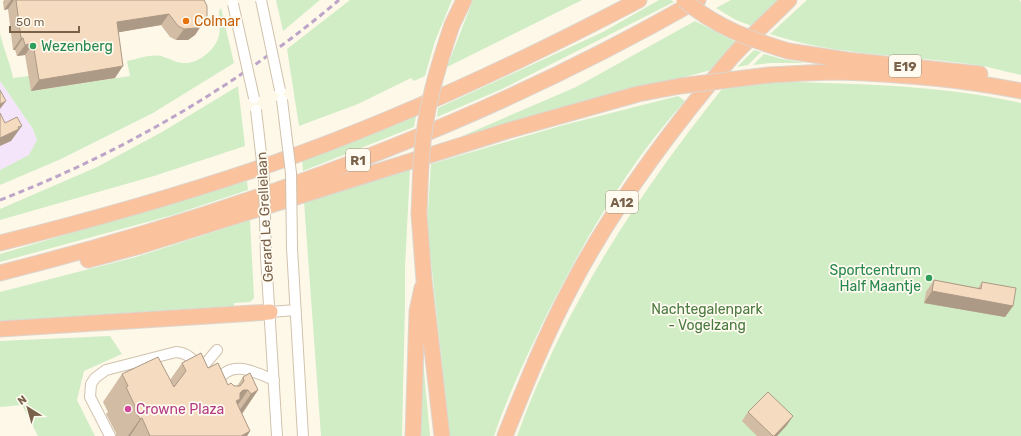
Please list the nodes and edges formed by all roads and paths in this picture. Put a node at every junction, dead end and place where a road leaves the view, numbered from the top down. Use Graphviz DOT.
graph roads {
  1 [pos="261,0"];
  2 [pos="464,0"];
  3 [pos="615,0"];
  4 [pos="639,0"];
  5 [pos="684,0"];
  6 [pos="698,0"];
  7 [pos="789,0"];
  8 [pos="233,2"];
  9 [pos="590,26"];
  10 [pos="1021,81"];
  11 [pos="1021,92"];
  12 [pos="0,243"];
  13 [pos="0,273"];
  14 [pos="424,280"];
  15 [pos="0,283"];
  16 [pos="296,310"];
  17 [pos="270,312"];
  18 [pos="0,329"];
  19 [pos="217,350"];
  20 [pos="200,370"];
  21 [pos="274,380"];
  22 [pos="110,436"];
  23 [pos="277,436"];
  24 [pos="303,436"];
  25 [pos="413,436"];
  26 [pos="442,436"];
  27 [pos="505,436"];
  1 -- 16 [label="street, Gerard Le Grellelaan, bridge"];
  2 -- 14 [label="highway, bridge"];
  3 -- 9 [label="highway"];
  4 -- 9 [label="highway, R1"];
  5 -- 10 [label="highway, E19, bridge"];
  6 -- 13 [label="highway, R1"];
  7 -- 27 [label="highway, A12"];
  8 -- 17 [label="street, Gerard Le Grellelaan, bridge"];
  9 -- 12 [label="highway, R1"];
  11 -- 15 [label="highway, bridge"];
  14 -- 25 [label="highway"];
  14 -- 26 [label="highway"];
  16 -- 17 [label="street"];
  16 -- 24 [label="street, Gerard Le Grellelaan"];
  17 -- 18 [label="highway"];
  17 -- 21 [label="street, Gerard Le Grellelaan"];
  19 -- 20 [label="street"];
  20 -- 21 [label="street"];
  20 -- 22 [label="street"];
  21 -- 23 [label="street, Gerard Le Grellelaan"];
}
